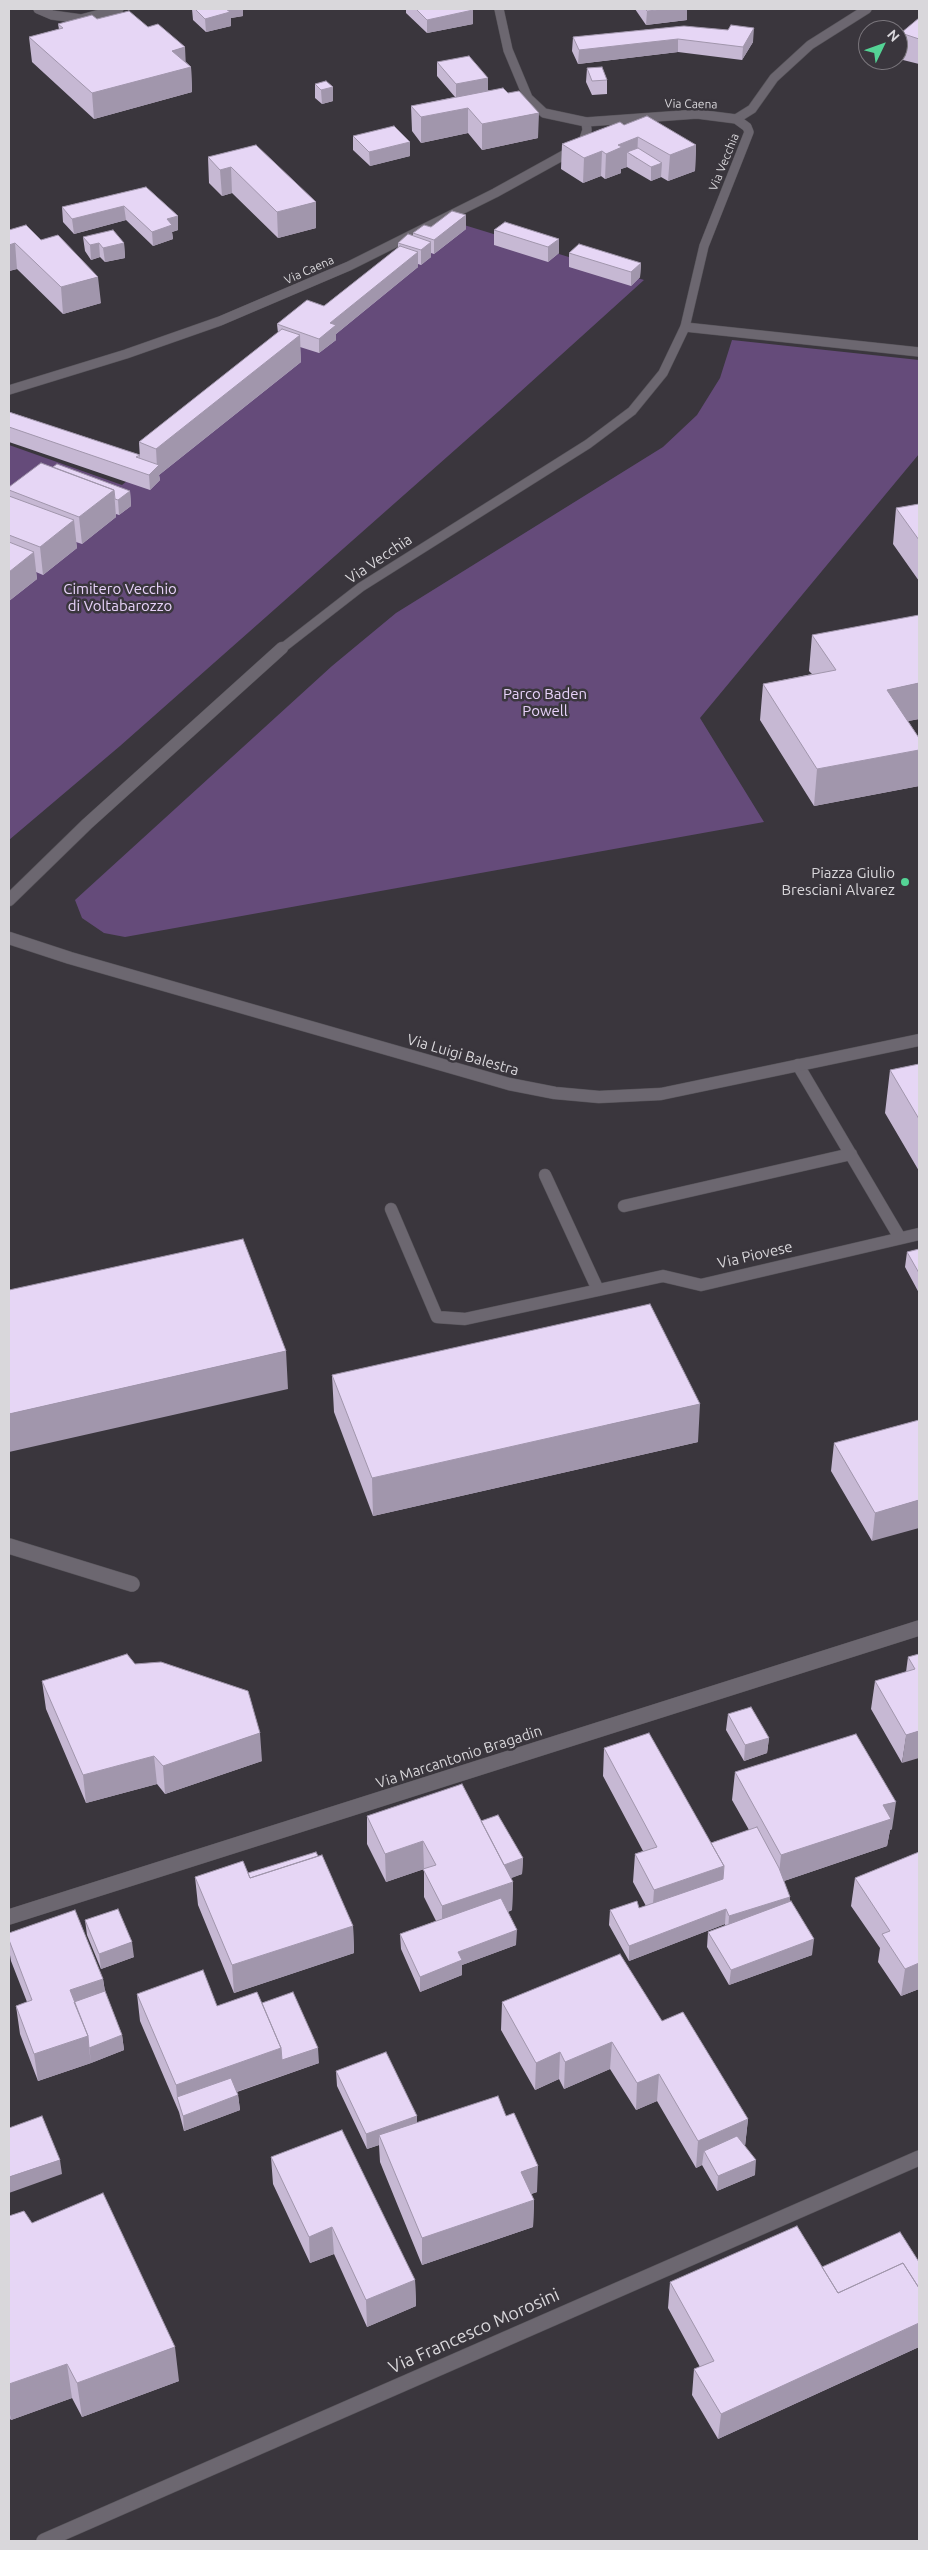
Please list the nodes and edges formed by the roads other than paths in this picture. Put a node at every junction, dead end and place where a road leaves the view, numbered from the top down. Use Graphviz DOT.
graph roads {
  1 [pos="38,9"];
  2 [pos="119,9"];
  3 [pos="499,9"];
  4 [pos="867,9"];
  5 [pos="736,119"];
  6 [pos="586,122"];
  7 [pos="685,328"];
  8 [pos="919,352"];
  9 [pos="9,390"];
  10 [pos="9,900"];
  11 [pos="9,938"];
  12 [pos="919,1040"];
  13 [pos="798,1064"];
  14 [pos="851,1154"];
  15 [pos="545,1175"];
  16 [pos="624,1206"];
  17 [pos="391,1209"];
  18 [pos="919,1234"];
  19 [pos="900,1238"];
  20 [pos="598,1290"];
  21 [pos="9,1546"];
  22 [pos="132,1584"];
  23 [pos="919,1628"];
  24 [pos="9,1917"];
  25 [pos="919,2158"];
  26 [pos="44,2541"];
  1 -- 2 [label="street"];
  3 -- 6 [label="street, Via Caena"];
  4 -- 5 [label="street, Via Vecchia"];
  5 -- 6 [label="street, Via Caena"];
  5 -- 7 [label="street, Via Vecchia"];
  6 -- 9 [label="street, Via Caena"];
  7 -- 8 [label="street"];
  7 -- 10 [label="street, Via Vecchia"];
  11 -- 13 [label="street, Via Luigi Balestra"];
  12 -- 13 [label="street, Via Luigi Balestra"];
  13 -- 14 [label="street"];
  14 -- 16 [label="street"];
  14 -- 19 [label="street"];
  15 -- 20 [label="street"];
  17 -- 20 [label="street, Via Piovese"];
  18 -- 19 [label="street, Via Piovese"];
  19 -- 20 [label="street, Via Piovese"];
  21 -- 22 [label="street"];
  23 -- 24 [label="street, Via Marcantonio Bragadin"];
  25 -- 26 [label="street, Via Francesco Morosini"];
}
